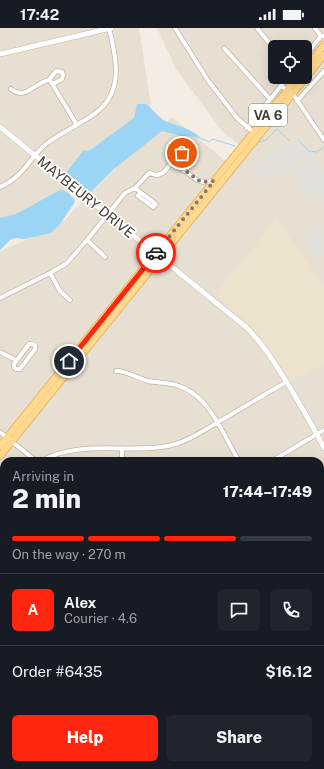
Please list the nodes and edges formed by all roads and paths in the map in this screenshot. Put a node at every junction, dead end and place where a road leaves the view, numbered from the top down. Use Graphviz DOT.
graph roads {
  1 [pos="110,28"];
  2 [pos="175,28"];
  3 [pos="256,28"];
  4 [pos="315,28"];
  5 [pos="323,36"];
  6 [pos="268,42"];
  7 [pos="324,45"];
  8 [pos="224,48"];
  9 [pos="312,48"];
  10 [pos="0,54"];
  11 [pos="324,55"];
  12 [pos="312,60"];
  13 [pos="324,71"];
  14 [pos="294,84"];
  15 [pos="281,86"];
  16 [pos="11,89"];
  17 [pos="290,92"];
  18 [pos="270,99"];
  19 [pos="297,101"];
  20 [pos="77,125"];
  21 [pos="0,127"];
  22 [pos="247,128"];
  23 [pos="254,133"];
  24 [pos="324,140"];
  25 [pos="36,156"];
  26 [pos="172,162"];
  27 [pos="184,170"];
  28 [pos="214,181"];
  29 [pos="0,187"];
  30 [pos="135,188"];
  31 [pos="141,192"];
  32 [pos="108,214"];
  33 [pos="87,240"];
  34 [pos="158,255"];
  35 [pos="105,257"];
  36 [pos="50,273"];
  37 [pos="0,298"];
  38 [pos="70,300"];
  39 [pos="0,352"];
  40 [pos="16,360"];
  41 [pos="116,371"];
  42 [pos="286,382"];
  43 [pos="217,423"];
  44 [pos="324,430"];
  45 [pos="0,432"];
  46 [pos="317,434"];
  47 [pos="10,439"];
  48 [pos="0,446"];
  49 [pos="122,448"];
  50 [pos="324,448"];
  51 [pos="0,456"];
  52 [pos="31,457"];
  53 [pos="51,457"];
  54 [pos="122,457"];
  55 [pos="237,457"];
  56 [pos="279,457"];
  1 -- 10 [label="street"];
  1 -- 20 [label="street"];
  2 -- 22 [label="street"];
  3 -- 6 [label="street"];
  4 -- 5 [label="street"];
  5 -- 9 [label="street"];
  7 -- 12 [label="main road"];
  8 -- 18 [label="street"];
  11 -- 17 [label="main road, VA 6"];
  13 -- 19 [label="street"];
  14 -- 17 [label="main road, VA 6"];
  15 -- 17 [label="street"];
  15 -- 18 [label="street"];
  16 -- 20 [label="street"];
  17 -- 19 [label="street"];
  17 -- 23 [label="main road, VA 6"];
  17 -- 34 [label="main road, VA 6"];
  18 -- 22 [label="street"];
  19 -- 24 [label="street"];
  20 -- 25 [label="street"];
  21 -- 25 [label="street, MAYBEURY DRIVE"];
  22 -- 23 [label="street"];
  23 -- 28 [label="main road, VA 6"];
  25 -- 29 [label="street"];
  25 -- 32 [label="street, MAYBEURY DRIVE"];
  26 -- 27 [label="street"];
  26 -- 27 [label="street"];
  26 -- 30 [label="street"];
  27 -- 28 [label="street"];
  28 -- 34 [label="main road, VA 6"];
  30 -- 31 [label="street"];
  30 -- 32 [label="street"];
  32 -- 33 [label="street"];
  32 -- 34 [label="street, MAYBEURY DRIVE"];
  33 -- 35 [label="street"];
  33 -- 36 [label="street"];
  34 -- 42 [label="street, MAYBEURY DRIVE"];
  34 -- 47 [label="main road, VA 6"];
  36 -- 37 [label="street"];
  36 -- 38 [label="street"];
  39 -- 40 [label="street"];
  40 -- 40 [label="street"];
  41 -- 43 [label="street"];
  42 -- 43 [label="street"];
  42 -- 46 [label="street, MAYBEURY DRIVE"];
  43 -- 49 [label="street"];
  43 -- 55 [label="street"];
  44 -- 46 [label="street"];
  45 -- 47 [label="street"];
  46 -- 50 [label="street, MAYBEURY DRIVE"];
  46 -- 56 [label="street"];
  47 -- 48 [label="main road, VA 6"];
  47 -- 51 [label="main road, VA 6"];
  47 -- 52 [label="street"];
  49 -- 53 [label="street"];
  49 -- 54 [label="street"];
}
